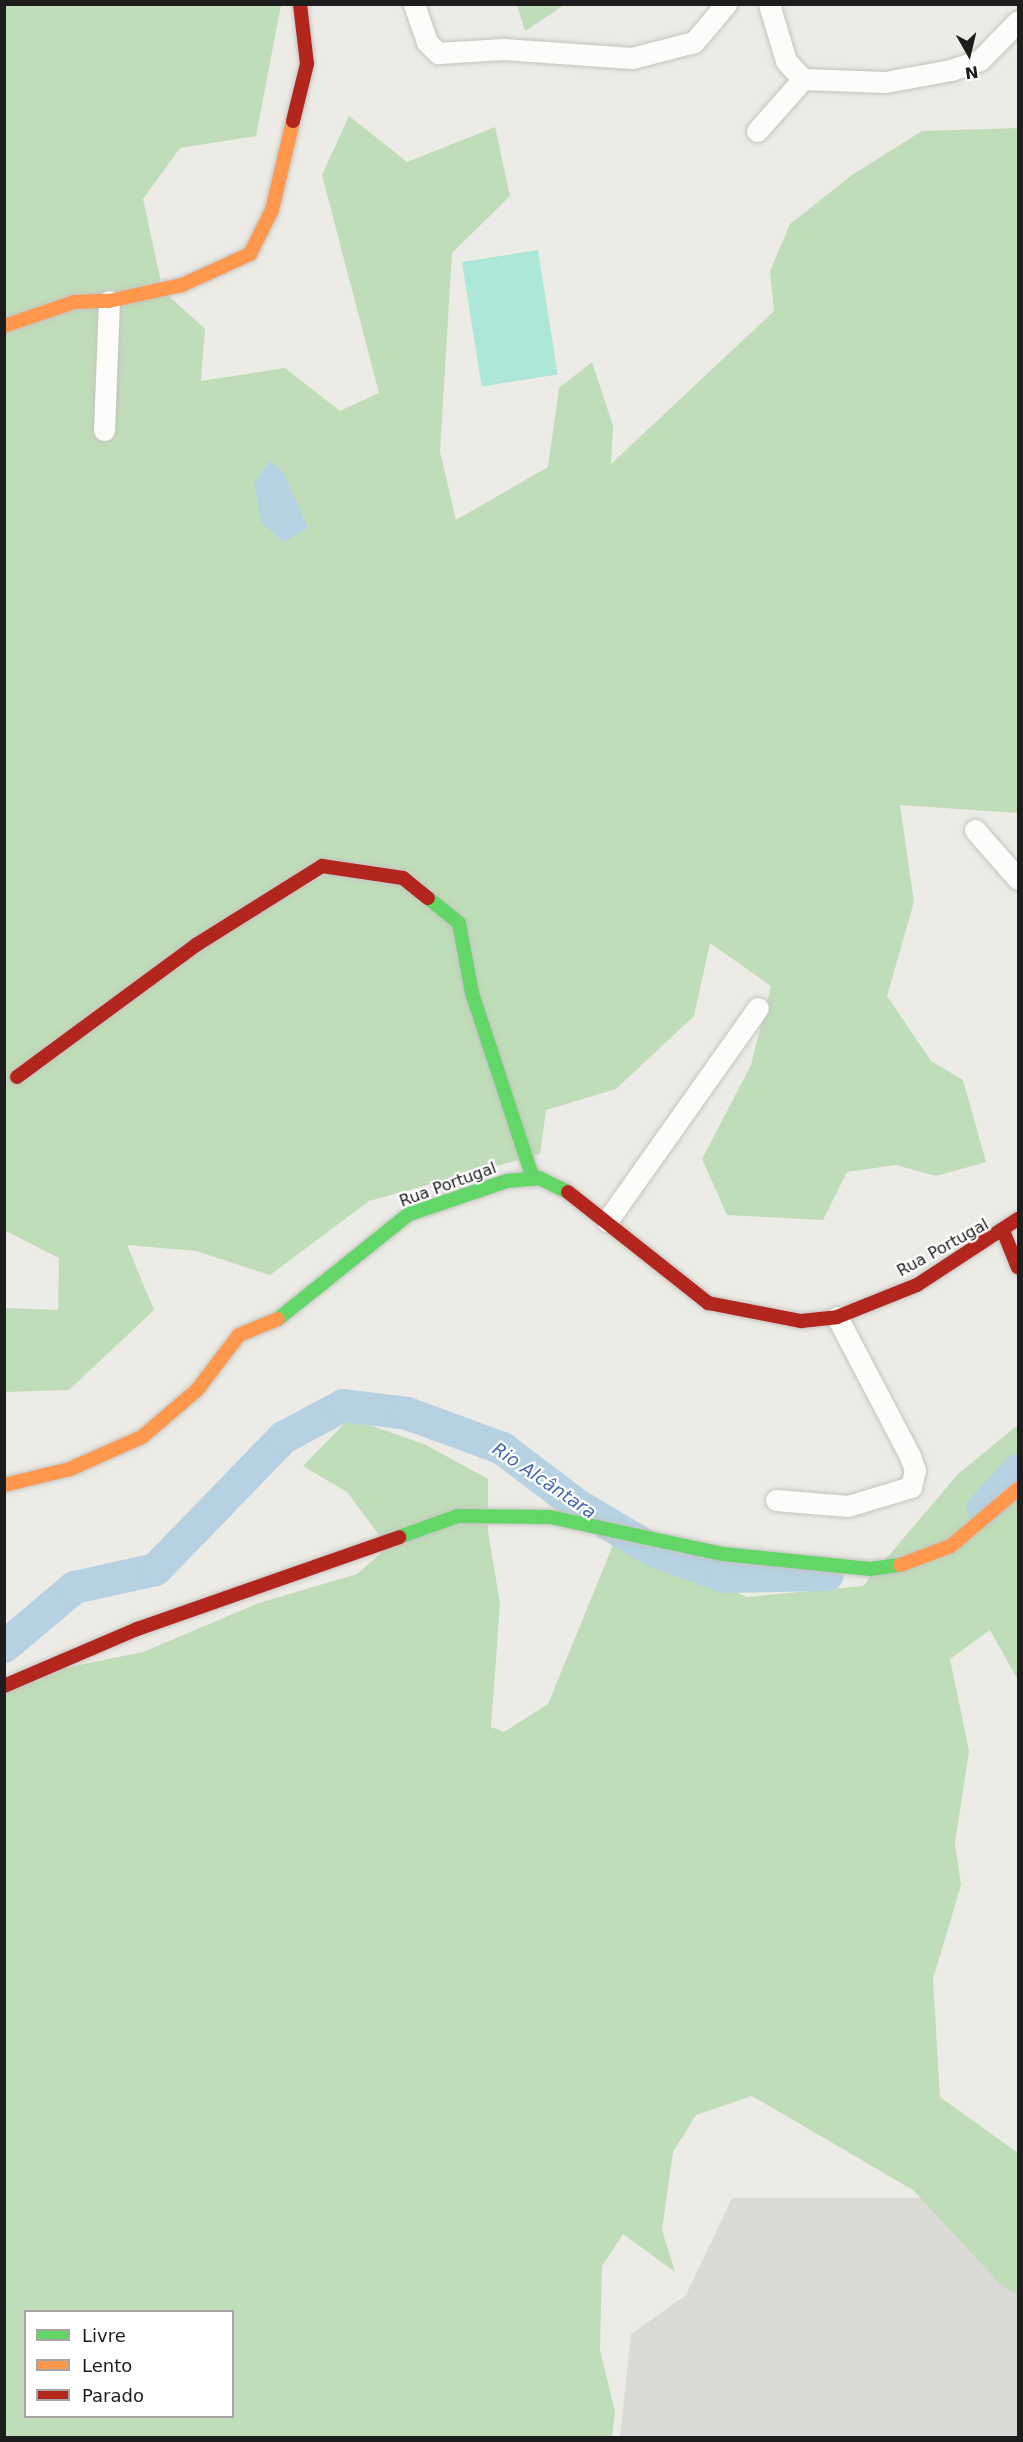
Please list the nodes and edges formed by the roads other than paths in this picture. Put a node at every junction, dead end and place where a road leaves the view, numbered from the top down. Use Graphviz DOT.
graph roads {
  1 [pos="300,4"];
  2 [pos="414,4"];
  3 [pos="726,4"];
  4 [pos="769,4"];
  5 [pos="1018,21"];
  6 [pos="803,79"];
  7 [pos="757,131"];
  8 [pos="109,301"];
  9 [pos="4,326"];
  10 [pos="104,430"];
  11 [pos="975,830"];
  12 [pos="1018,879"];
  13 [pos="758,1008"];
  14 [pos="17,1077"];
  15 [pos="532,1178"];
  16 [pos="1018,1219"];
  17 [pos="607,1221"];
  18 [pos="1004,1233"];
  19 [pos="1018,1267"];
  20 [pos="837,1317"];
  21 [pos="4,1485"];
  22 [pos="1018,1489"];
  23 [pos="776,1500"];
  24 [pos="4,1686"];
  1 -- 8 [label="street"];
  2 -- 3 [label="street"];
  4 -- 6 [label="street"];
  5 -- 6 [label="street"];
  6 -- 7 [label="street"];
  8 -- 9 [label="street"];
  8 -- 10 [label="street"];
  11 -- 12 [label="street"];
  13 -- 17 [label="street"];
  14 -- 15 [label="street"];
  15 -- 17 [label="street, Rua Portugal"];
  15 -- 21 [label="street, Rua Portugal"];
  16 -- 18 [label="street, Rua Portugal"];
  17 -- 20 [label="street, Rua Portugal"];
  18 -- 19 [label="street"];
  18 -- 20 [label="street, Rua Portugal"];
  20 -- 23 [label="street"];
  22 -- 24 [label="street"];
}
